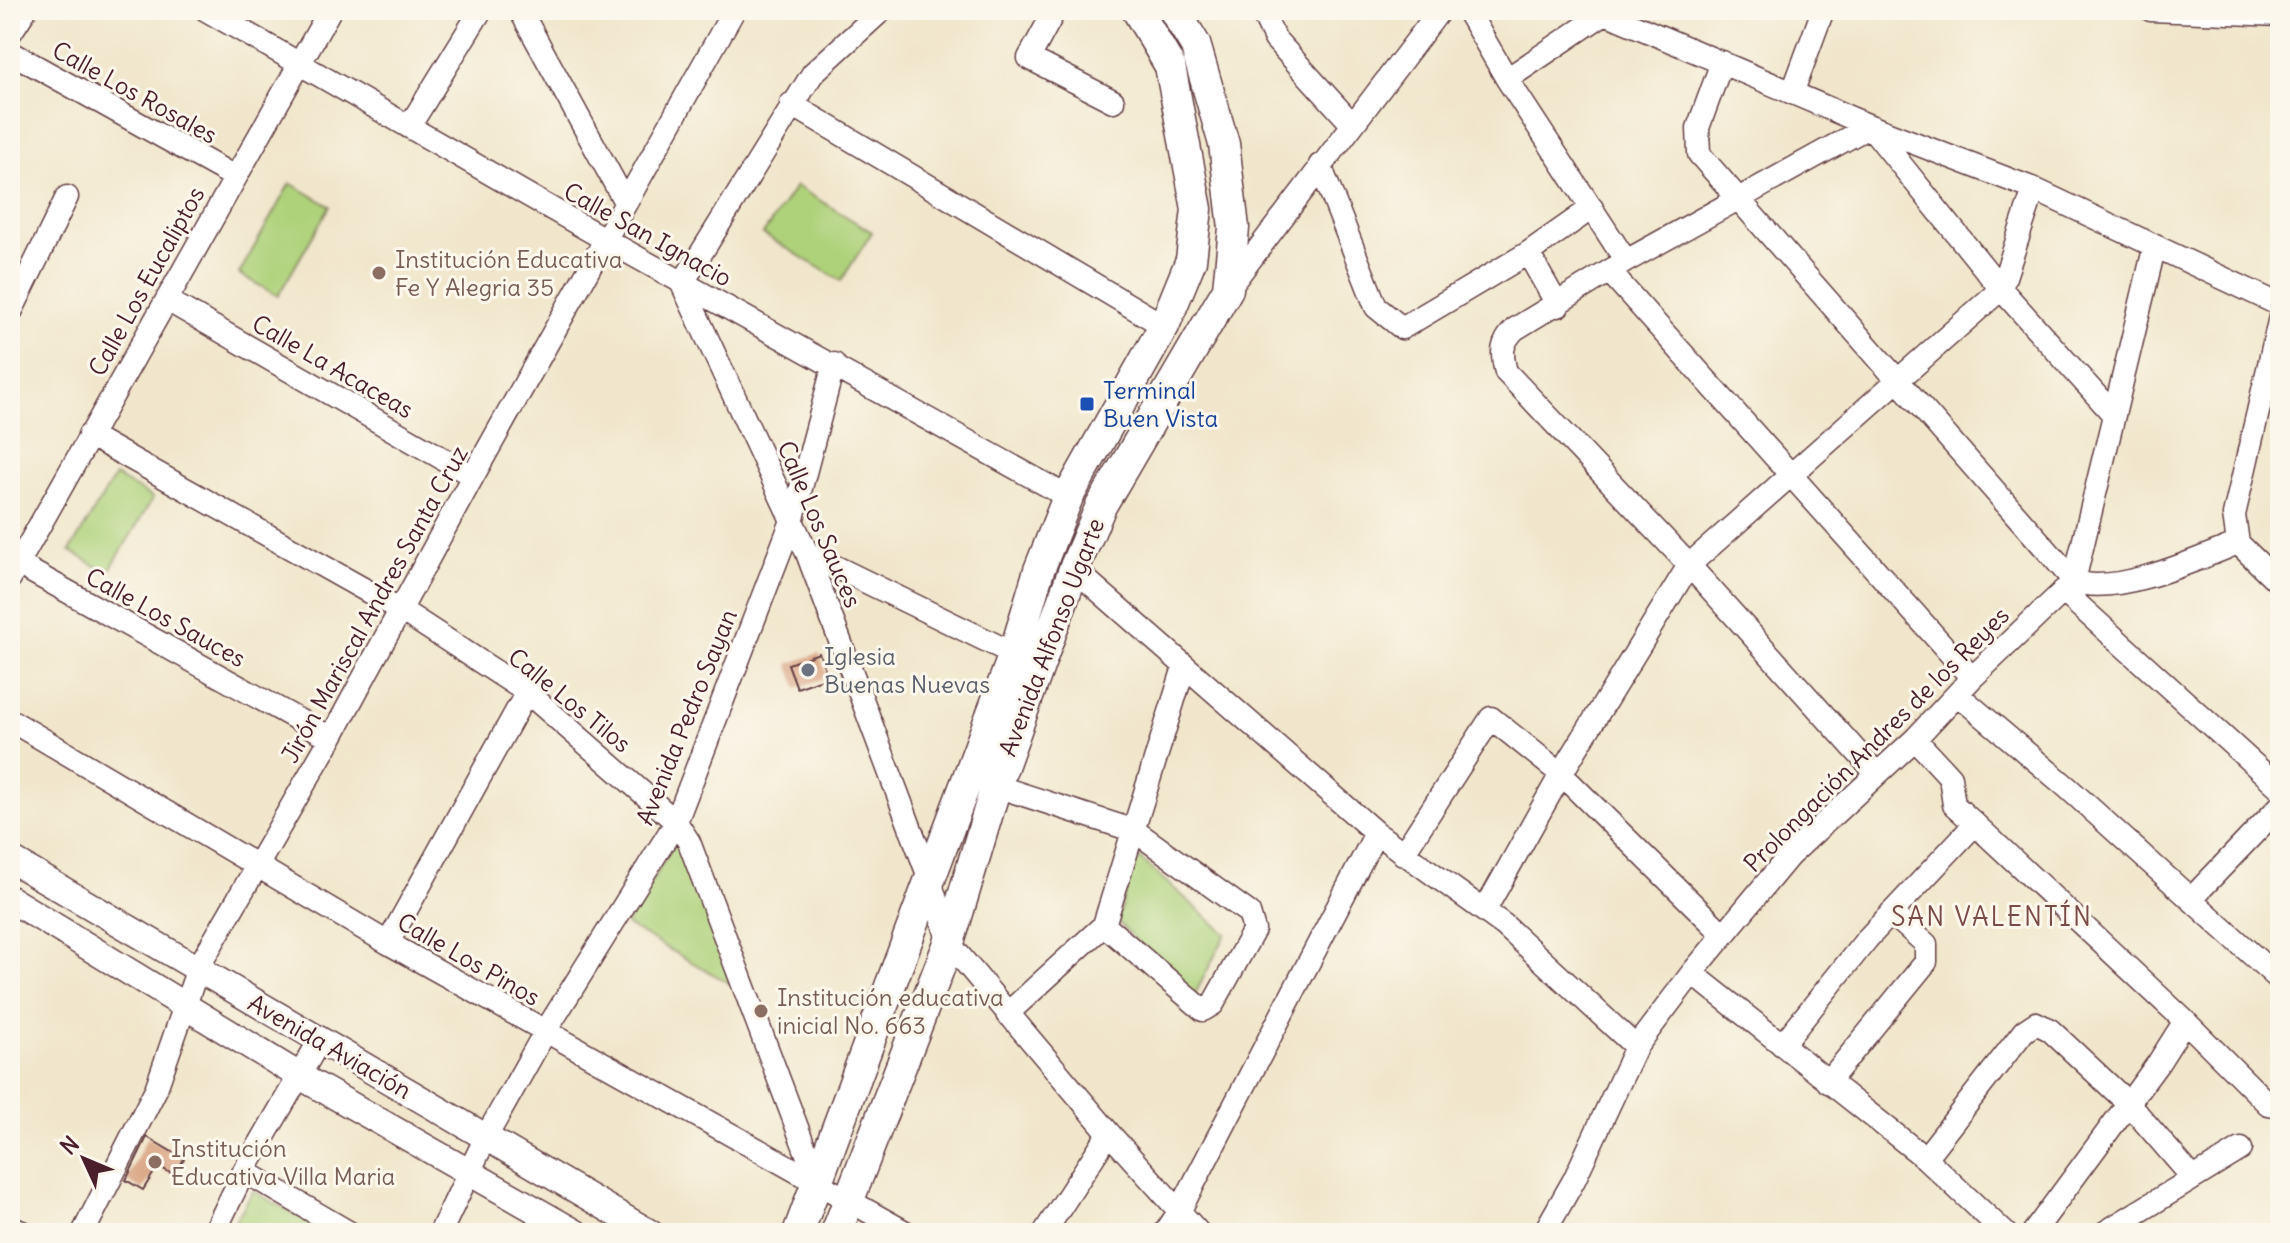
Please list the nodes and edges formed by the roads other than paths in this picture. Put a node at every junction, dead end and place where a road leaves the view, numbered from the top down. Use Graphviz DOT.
graph roads {
  1 [pos="23,10"];
  2 [pos="206,10"];
  3 [pos="330,10"];
  4 [pos="481,10"];
  5 [pos="520,10"];
  6 [pos="734,10"];
  7 [pos="882,10"];
  8 [pos="1055,10"];
  9 [pos="1137,10"];
  10 [pos="1174,10"];
  11 [pos="1261,10"];
  12 [pos="1440,10"];
  13 [pos="1467,10"];
  14 [pos="1823,10"];
  15 [pos="2151,10"];
  16 [pos="1615,13"];
  17 [pos="2280,15"];
  18 [pos="10,30"];
  19 [pos="10,52"];
  20 [pos="1722,62"];
  21 [pos="300,64"];
  22 [pos="1507,79"];
  23 [pos="1793,91"];
  24 [pos="1113,101"];
  25 [pos="791,104"];
  26 [pos="1352,124"];
  27 [pos="1870,126"];
  28 [pos="409,127"];
  29 [pos="1320,165"];
  30 [pos="235,177"];
  31 [pos="2034,189"];
  32 [pos="67,197"];
  33 [pos="1738,199"];
  34 [pos="625,202"];
  35 [pos="1592,208"];
  36 [pos="606,240"];
  37 [pos="2155,245"];
  38 [pos="1528,253"];
  39 [pos="1617,266"];
  40 [pos="682,284"];
  41 [pos="1228,289"];
  42 [pos="2001,289"];
  43 [pos="167,300"];
  44 [pos="2280,305"];
  45 [pos="1558,306"];
  46 [pos="10,314"];
  47 [pos="2280,317"];
  48 [pos="1164,326"];
  49 [pos="834,364"];
  50 [pos="1898,380"];
  51 [pos="2114,415"];
  52 [pos="89,435"];
  53 [pos="473,476"];
  54 [pos="1791,477"];
  55 [pos="1068,497"];
  56 [pos="793,518"];
  57 [pos="2238,543"];
  58 [pos="807,553"];
  59 [pos="1689,565"];
  60 [pos="1074,569"];
  61 [pos="14,571"];
  62 [pos="2280,584"];
  63 [pos="2068,586"];
  64 [pos="401,610"];
  65 [pos="1014,654"];
  66 [pos="1184,667"];
  67 [pos="1965,686"];
  68 [pos="527,692"];
  69 [pos="10,720"];
  70 [pos="331,738"];
  71 [pos="1915,739"];
  72 [pos="1876,773"];
  73 [pos="1561,774"];
  74 [pos="996,786"];
  75 [pos="2280,788"];
  76 [pos="2280,806"];
  77 [pos="676,822"];
  78 [pos="1975,824"];
  79 [pos="1135,831"];
  80 [pos="1376,833"];
  81 [pos="1403,854"];
  82 [pos="10,859"];
  83 [pos="259,867"];
  84 [pos="930,880"];
  85 [pos="10,899"];
  86 [pos="2191,899"];
  87 [pos="1485,910"];
  88 [pos="1891,913"];
  89 [pos="1104,925"];
  90 [pos="1724,935"];
  91 [pos="388,943"];
  92 [pos="949,943"];
  93 [pos="198,968"];
  94 [pos="1692,973"];
  95 [pos="2280,980"];
  96 [pos="184,1003"];
  97 [pos="1007,1014"];
  98 [pos="2185,1021"];
  99 [pos="545,1032"];
  100 [pos="320,1040"];
  101 [pos="1782,1045"];
  102 [pos="1636,1047"];
  103 [pos="298,1075"];
  104 [pos="1828,1082"];
  105 [pos="2128,1103"];
  106 [pos="2280,1106"];
  107 [pos="1109,1133"];
  108 [pos="486,1137"];
  109 [pos="2241,1149"];
  110 [pos="1925,1158"];
  111 [pos="244,1171"];
  112 [pos="470,1174"];
  113 [pos="2193,1178"];
  114 [pos="818,1183"];
  115 [pos="849,1198"];
  116 [pos="1179,1212"];
  117 [pos="10,1227"];
  118 [pos="1998,1230"];
  119 [pos="24,1233"];
  120 [pos="83,1233"];
  121 [pos="214,1233"];
  122 [pos="350,1233"];
  123 [pos="440,1233"];
  124 [pos="576,1233"];
  125 [pos="650,1233"];
  126 [pos="798,1233"];
  127 [pos="836,1233"];
  128 [pos="907,1233"];
  129 [pos="1044,1233"];
  130 [pos="1165,1233"];
  131 [pos="1199,1233"];
  132 [pos="1544,1233"];
  133 [pos="2033,1233"];
  134 [pos="2104,1233"];
  1 -- 18 [label="street"];
  2 -- 21 [label="street, Calle San Ignacio"];
  3 -- 21 [label="street, Calle Los Eucaliptos"];
  4 -- 28 [label="street"];
  5 -- 34 [label="street"];
  6 -- 34 [label="street, Jirón Mariscal Andres Santa Cruz"];
  7 -- 25 [label="street"];
  8 -- 24 [label="street"];
  9 -- 48 [label="main road, Avenida Alfonso Ugarte"];
  10 -- 41 [label="main road, Avenida Alfonso Ugarte"];
  11 -- 26 [label="street"];
  12 -- 26 [label="street"];
  13 -- 22 [label="street"];
  14 -- 23 [label="street"];
  15 -- 17 [label="street"];
  16 -- 20 [label="street"];
  16 -- 22 [label="street"];
  19 -- 30 [label="street, Calle Los Rosales"];
  20 -- 23 [label="street"];
  20 -- 33 [label="street"];
  21 -- 28 [label="street, Calle San Ignacio"];
  21 -- 30 [label="street, Calle Los Eucaliptos"];
  22 -- 35 [label="street"];
  23 -- 27 [label="street"];
  25 -- 40 [label="street"];
  25 -- 48 [label="street"];
  26 -- 29 [label="street"];
  27 -- 31 [label="street"];
  27 -- 33 [label="street"];
  27 -- 42 [label="street"];
  28 -- 36 [label="street, Calle San Ignacio"];
  29 -- 38 [label="street"];
  29 -- 41 [label="street"];
  30 -- 43 [label="street, Calle Los Eucaliptos"];
  31 -- 37 [label="street"];
  31 -- 42 [label="street"];
  32 -- 46 [label="street"];
  33 -- 39 [label="street"];
  33 -- 50 [label="street"];
  34 -- 36 [label="street, Jirón Mariscal Andres Santa Cruz"];
  35 -- 38 [label="street"];
  35 -- 39 [label="street"];
  36 -- 40 [label="street, Calle San Ignacio"];
  36 -- 53 [label="street, Jirón Mariscal Andres Santa Cruz"];
  37 -- 44 [label="street"];
  37 -- 51 [label="street"];
  38 -- 45 [label="street"];
  39 -- 45 [label="street"];
  39 -- 54 [label="street"];
  40 -- 49 [label="street, Calle San Ignacio"];
  40 -- 56 [label="street, Calle Los Sauces"];
  41 -- 60 [label="main road, Avenida Alfonso Ugarte"];
  42 -- 50 [label="street"];
  42 -- 51 [label="street"];
  43 -- 52 [label="street, Calle Los Eucaliptos"];
  43 -- 53 [label="street, Calle La Acaceas"];
  45 -- 59 [label="street"];
  47 -- 57 [label="street"];
  48 -- 55 [label="main road, Avenida Alfonso Ugarte"];
  49 -- 55 [label="street, Calle San Ignacio"];
  49 -- 56 [label="street, Avenida Pedro Sayan"];
  50 -- 54 [label="street"];
  50 -- 63 [label="street"];
  51 -- 63 [label="street"];
  52 -- 61 [label="street, Calle Los Eucaliptos"];
  52 -- 64 [label="street, Calle Los Tilos"];
  53 -- 64 [label="street, Jirón Mariscal Andres Santa Cruz"];
  54 -- 59 [label="street"];
  54 -- 67 [label="street"];
  55 -- 65 [label="main road, Avenida Alfonso Ugarte"];
  56 -- 58 [label="street, Calle Los Sauces"];
  56 -- 77 [label="street, Avenida Pedro Sayan"];
  57 -- 62 [label="street"];
  57 -- 63 [label="street"];
  58 -- 65 [label="street"];
  58 -- 84 [label="street, Calle Los Sauces"];
  59 -- 72 [label="street"];
  59 -- 73 [label="street"];
  60 -- 66 [label="street"];
  60 -- 74 [label="main road, Avenida Alfonso Ugarte"];
  61 -- 70 [label="street, Calle Los Sauces"];
  63 -- 67 [label="street, Prolongación Andres de los Reyes"];
  63 -- 75 [label="street"];
  64 -- 68 [label="street, Calle Los Tilos"];
  64 -- 70 [label="street, Jirón Mariscal Andres Santa Cruz"];
  65 -- 84 [label="main road, Avenida Alfonso Ugarte"];
  66 -- 79 [label="street"];
  66 -- 80 [label="street"];
  67 -- 71 [label="street, Prolongación Andres de los Reyes"];
  67 -- 86 [label="street"];
  68 -- 77 [label="street, Calle Los Tilos"];
  68 -- 91 [label="street"];
  69 -- 83 [label="street, Calle Los Pinos"];
  70 -- 83 [label="street, Jirón Mariscal Andres Santa Cruz"];
  71 -- 72 [label="street, Prolongación Andres de los Reyes"];
  71 -- 78 [label="street"];
  72 -- 90 [label="street, Prolongación Andres de los Reyes"];
  73 -- 81 [label="street"];
  73 -- 87 [label="street"];
  73 -- 90 [label="street"];
  74 -- 79 [label="street"];
  74 -- 92 [label="main road, Avenida Alfonso Ugarte"];
  76 -- 86 [label="street"];
  77 -- 99 [label="street, Avenida Pedro Sayan"];
  77 -- 114 [label="street, Calle Los Tilos"];
  78 -- 88 [label="street"];
  78 -- 98 [label="street"];
  79 -- 89 [label="street"];
  79 -- 89 [label="street"];
  80 -- 81 [label="street"];
  80 -- 116 [label="street"];
  81 -- 87 [label="street"];
  82 -- 93 [label="street, Avenida Aviación"];
  83 -- 91 [label="street, Calle Los Pinos"];
  83 -- 93 [label="street, Jirón Mariscal Andres Santa Cruz"];
  84 -- 92 [label="street, Calle Los Sauces"];
  84 -- 114 [label="main road, Avenida Alfonso Ugarte"];
  85 -- 96 [label="street, Avenida Aviación"];
  86 -- 95 [label="street"];
  87 -- 102 [label="street"];
  88 -- 101 [label="street"];
  88 -- 104 [label="street"];
  89 -- 97 [label="street"];
  90 -- 94 [label="street, Prolongación Andres de los Reyes"];
  91 -- 99 [label="street, Calle Los Pinos"];
  92 -- 97 [label="street"];
  92 -- 115 [label="main road, Avenida Alfonso Ugarte"];
  93 -- 96 [label="street, Jirón Mariscal Andres Santa Cruz"];
  93 -- 100 [label="street, Avenida Aviación"];
  94 -- 101 [label="street"];
  94 -- 102 [label="street, Prolongación Andres de los Reyes"];
  96 -- 103 [label="street, Avenida Aviación"];
  96 -- 120 [label="street, Jirón Mariscal Andres Santa Cruz"];
  97 -- 107 [label="street"];
  98 -- 105 [label="street"];
  98 -- 106 [label="street"];
  99 -- 108 [label="street, Avenida Pedro Sayan"];
  99 -- 114 [label="street, Calle Los Pinos"];
  100 -- 103 [label="street"];
  100 -- 108 [label="street, Avenida Aviación"];
  101 -- 104 [label="street"];
  102 -- 132 [label="street, Prolongación Andres de los Reyes"];
  103 -- 111 [label="street"];
  103 -- 112 [label="street, Avenida Aviación"];
  104 -- 110 [label="street"];
  105 -- 110 [label="street"];
  105 -- 113 [label="street"];
  105 -- 133 [label="street"];
  107 -- 116 [label="street"];
  107 -- 129 [label="street"];
  108 -- 112 [label="street, Avenida Pedro Sayan"];
  108 -- 125 [label="street, Avenida Aviación"];
  109 -- 113 [label="street"];
  110 -- 118 [label="street"];
  111 -- 121 [label="street"];
  111 -- 122 [label="street"];
  112 -- 123 [label="street, Avenida Pedro Sayan"];
  112 -- 124 [label="street, Avenida Aviación"];
  113 -- 134 [label="street"];
  114 -- 115 [label="street, Calle Los Pinos"];
  114 -- 126 [label="main road, Avenida Alfonso Ugarte"];
  115 -- 127 [label="main road, Avenida Alfonso Ugarte"];
  115 -- 128 [label="street, Calle Los Pinos"];
  116 -- 130 [label="street"];
  116 -- 131 [label="street"];
  117 -- 119 [label="street"];
}
